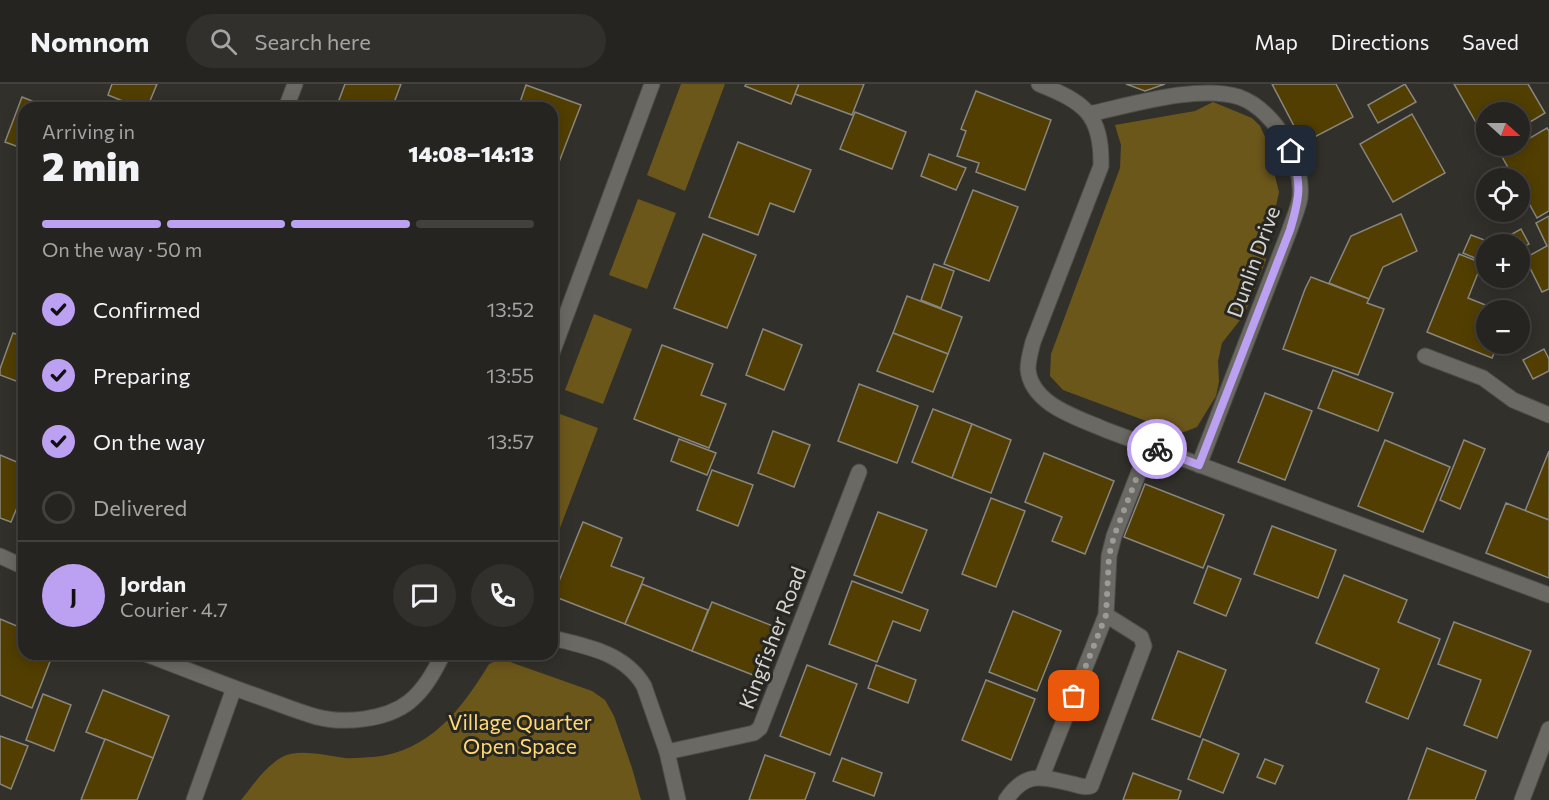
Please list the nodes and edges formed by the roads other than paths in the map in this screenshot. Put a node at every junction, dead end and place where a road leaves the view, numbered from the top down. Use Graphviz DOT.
graph roads {
  1 [pos="295,84"];
  2 [pos="652,84"];
  3 [pos="1039,84"];
  4 [pos="288,102"];
  5 [pos="1089,114"];
  6 [pos="558,337"];
  7 [pos="1425,356"];
  8 [pos="1549,415"];
  9 [pos="1149,446"];
  10 [pos="1199,465"];
  11 [pos="859,472"];
  12 [pos="0,556"];
  13 [pos="18,564"];
  14 [pos="1549,595"];
  15 [pos="1106,615"];
  16 [pos="558,640"];
  17 [pos="162,660"];
  18 [pos="440,660"];
  19 [pos="234,688"];
  20 [pos="1549,729"];
  21 [pos="667,752"];
  22 [pos="1042,776"];
  23 [pos="194,800"];
  24 [pos="678,800"];
  25 [pos="1006,800"];
  26 [pos="1522,800"];
  1 -- 4 [label="street"];
  2 -- 6 [label="street"];
  3 -- 5 [label="street"];
  5 -- 9 [label="street"];
  5 -- 10 [label="street, Dunlin Drive"];
  7 -- 8 [label="street"];
  9 -- 10 [label="street"];
  9 -- 15 [label="street"];
  10 -- 14 [label="street"];
  11 -- 21 [label="street, Kingfisher Road"];
  12 -- 13 [label="street"];
  15 -- 22 [label="street"];
  15 -- 22 [label="street"];
  16 -- 21 [label="street"];
  17 -- 19 [label="street"];
  18 -- 19 [label="street"];
  19 -- 23 [label="street"];
  20 -- 26 [label="street"];
  21 -- 24 [label="street"];
  22 -- 25 [label="street"];
}
